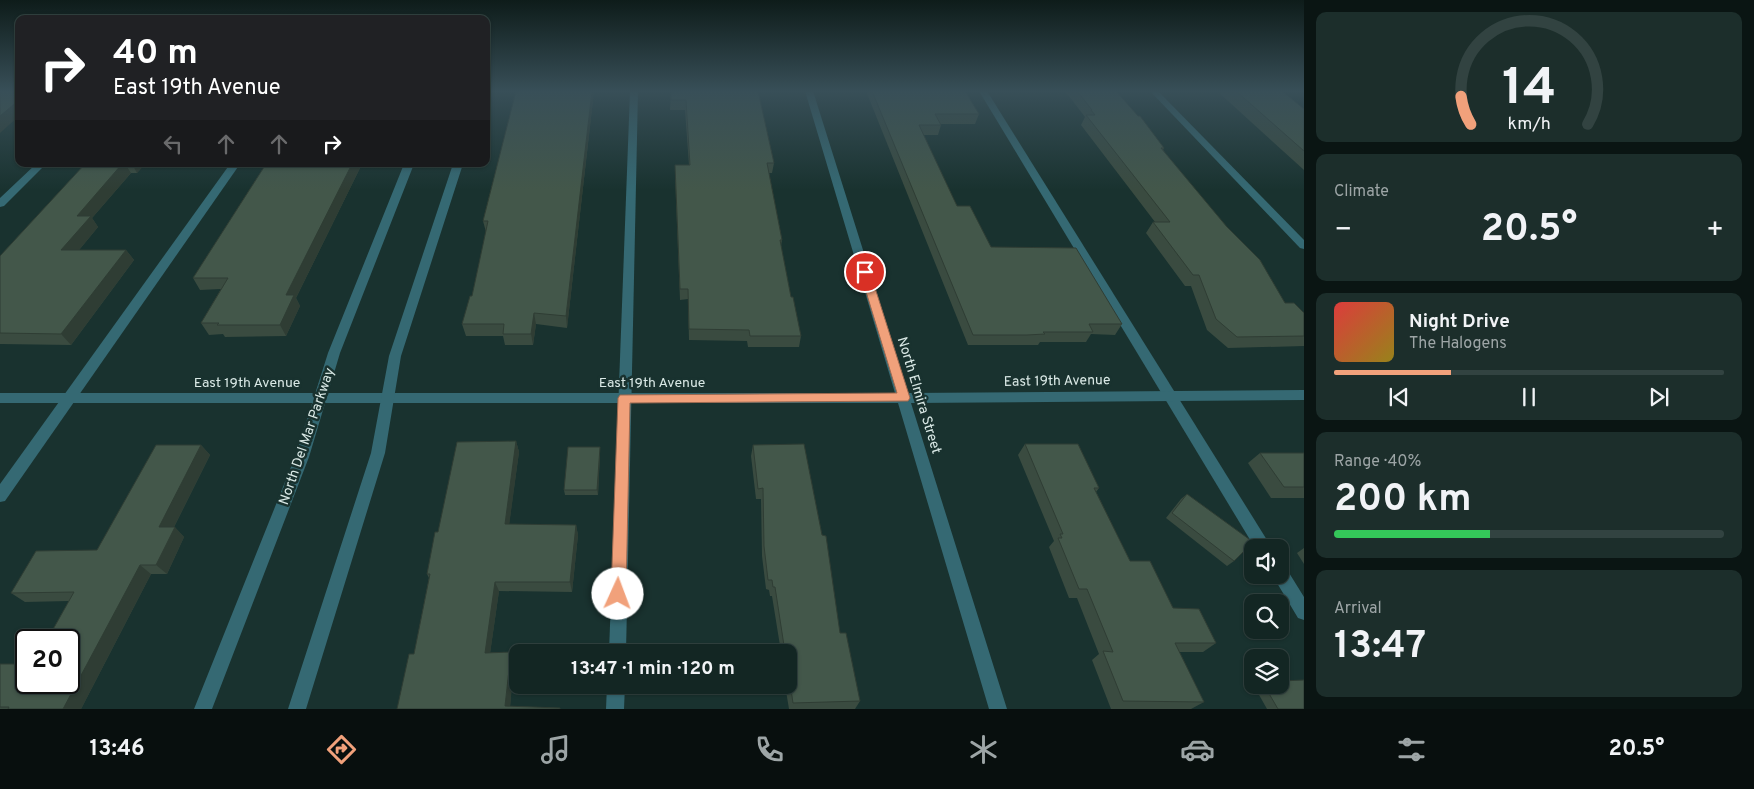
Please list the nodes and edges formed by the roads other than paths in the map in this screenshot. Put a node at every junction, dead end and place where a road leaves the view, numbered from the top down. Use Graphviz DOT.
graph roads {
  1 [pos="633,124"];
  2 [pos="819,124"];
  3 [pos="1003,124"];
  4 [pos="1186,124"];
  5 [pos="38,167"];
  6 [pos="233,167"];
  7 [pos="408,167"];
  8 [pos="457,167"];
  9 [pos="0,204"];
  10 [pos="1304,246"];
  11 [pos="1169,395"];
  12 [pos="1304,395"];
  13 [pos="0,398"];
  14 [pos="68,398"];
  15 [pos="624,398"];
  16 [pos="904,398"];
  17 [pos="319,399"];
  18 [pos="388,399"];
  19 [pos="0,496"];
  20 [pos="1258,539"];
  21 [pos="1287,584"];
  22 [pos="1304,612"];
  23 [pos="617,644"];
  24 [pos="616,694"];
  25 [pos="203,709"];
  26 [pos="297,709"];
  27 [pos="615,709"];
  28 [pos="998,709"];
  1 -- 15 [label="street"];
  2 -- 16 [label="street, North Elmira Street"];
  3 -- 11 [label="street"];
  4 -- 10 [label="street"];
  5 -- 9 [label="street"];
  6 -- 14 [label="street"];
  7 -- 17 [label="street, North Del Mar Parkway"];
  8 -- 18 [label="street"];
  11 -- 12 [label="street, East 19th Avenue"];
  11 -- 16 [label="street, East 19th Avenue"];
  11 -- 20 [label="street"];
  13 -- 14 [label="street, East 19th Avenue"];
  14 -- 17 [label="street, East 19th Avenue"];
  14 -- 19 [label="street"];
  15 -- 16 [label="street, East 19th Avenue"];
  15 -- 18 [label="street, East 19th Avenue"];
  15 -- 23 [label="street"];
  16 -- 28 [label="street, North Elmira Street"];
  17 -- 18 [label="street, East 19th Avenue"];
  17 -- 25 [label="street, North Del Mar Parkway"];
  18 -- 26 [label="street"];
  21 -- 22 [label="street"];
  24 -- 27 [label="street"];
}
